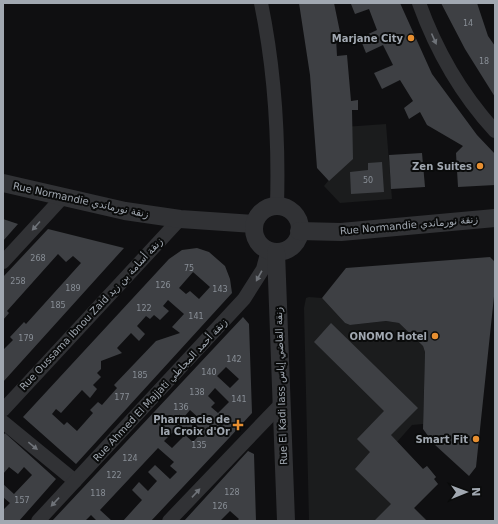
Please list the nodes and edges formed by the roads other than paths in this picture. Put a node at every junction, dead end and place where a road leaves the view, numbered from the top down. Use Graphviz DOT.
graph roads {
  1 [pos="261,3"];
  2 [pos="419,3"];
  3 [pos="495,131"];
  4 [pos="3,183"];
  5 [pos="62,198"];
  6 [pos="277,206"];
  7 [pos="495,218"];
  8 [pos="180,219"];
  9 [pos="254,224"];
  10 [pos="299,231"];
  11 [pos="272,251"];
  12 [pos="3,262"];
  13 [pos="282,403"];
  14 [pos="3,410"];
  15 [pos="3,422"];
  16 [pos="75,480"];
  17 [pos="38,521"];
  18 [pos="169,521"];
  19 [pos="286,521"];
  1 -- 6 [label="street"];
  2 -- 3 [label="street, one-way"];
  4 -- 5 [label="street, Rue Normandie زنقة نورماندي"];
  5 -- 8 [label="street, Rue Normandie زنقة نورماندي"];
  5 -- 12 [label="street, one-way"];
  6 -- 9 [label="street"];
  6 -- 10 [label="street"];
  7 -- 10 [label="street, Rue Normandie زنقة نورماندي"];
  8 -- 9 [label="street, Rue Normandie زنقة نورماندي"];
  8 -- 14 [label="street, Rue Oussama Ibnou Zaid زنقة أسامة بن زيد"];
  9 -- 11 [label="street"];
  10 -- 11 [label="street"];
  11 -- 13 [label="street, Rue El Kadi Iass زنقة القاضي إياس"];
  11 -- 16 [label="street, Rue Ahmed El Majjati زنقة أحمد المجاطي, one-way"];
  18 -- 13 [label="street, one-way"];
  13 -- 19 [label="street, Rue El Kadi Iass زنقة القاضي إياس"];
  15 -- 16 [label="street, one-way"];
  16 -- 17 [label="street, Rue Ahmed El Majjati زنقة أحمد المجاطي, one-way"];
}
